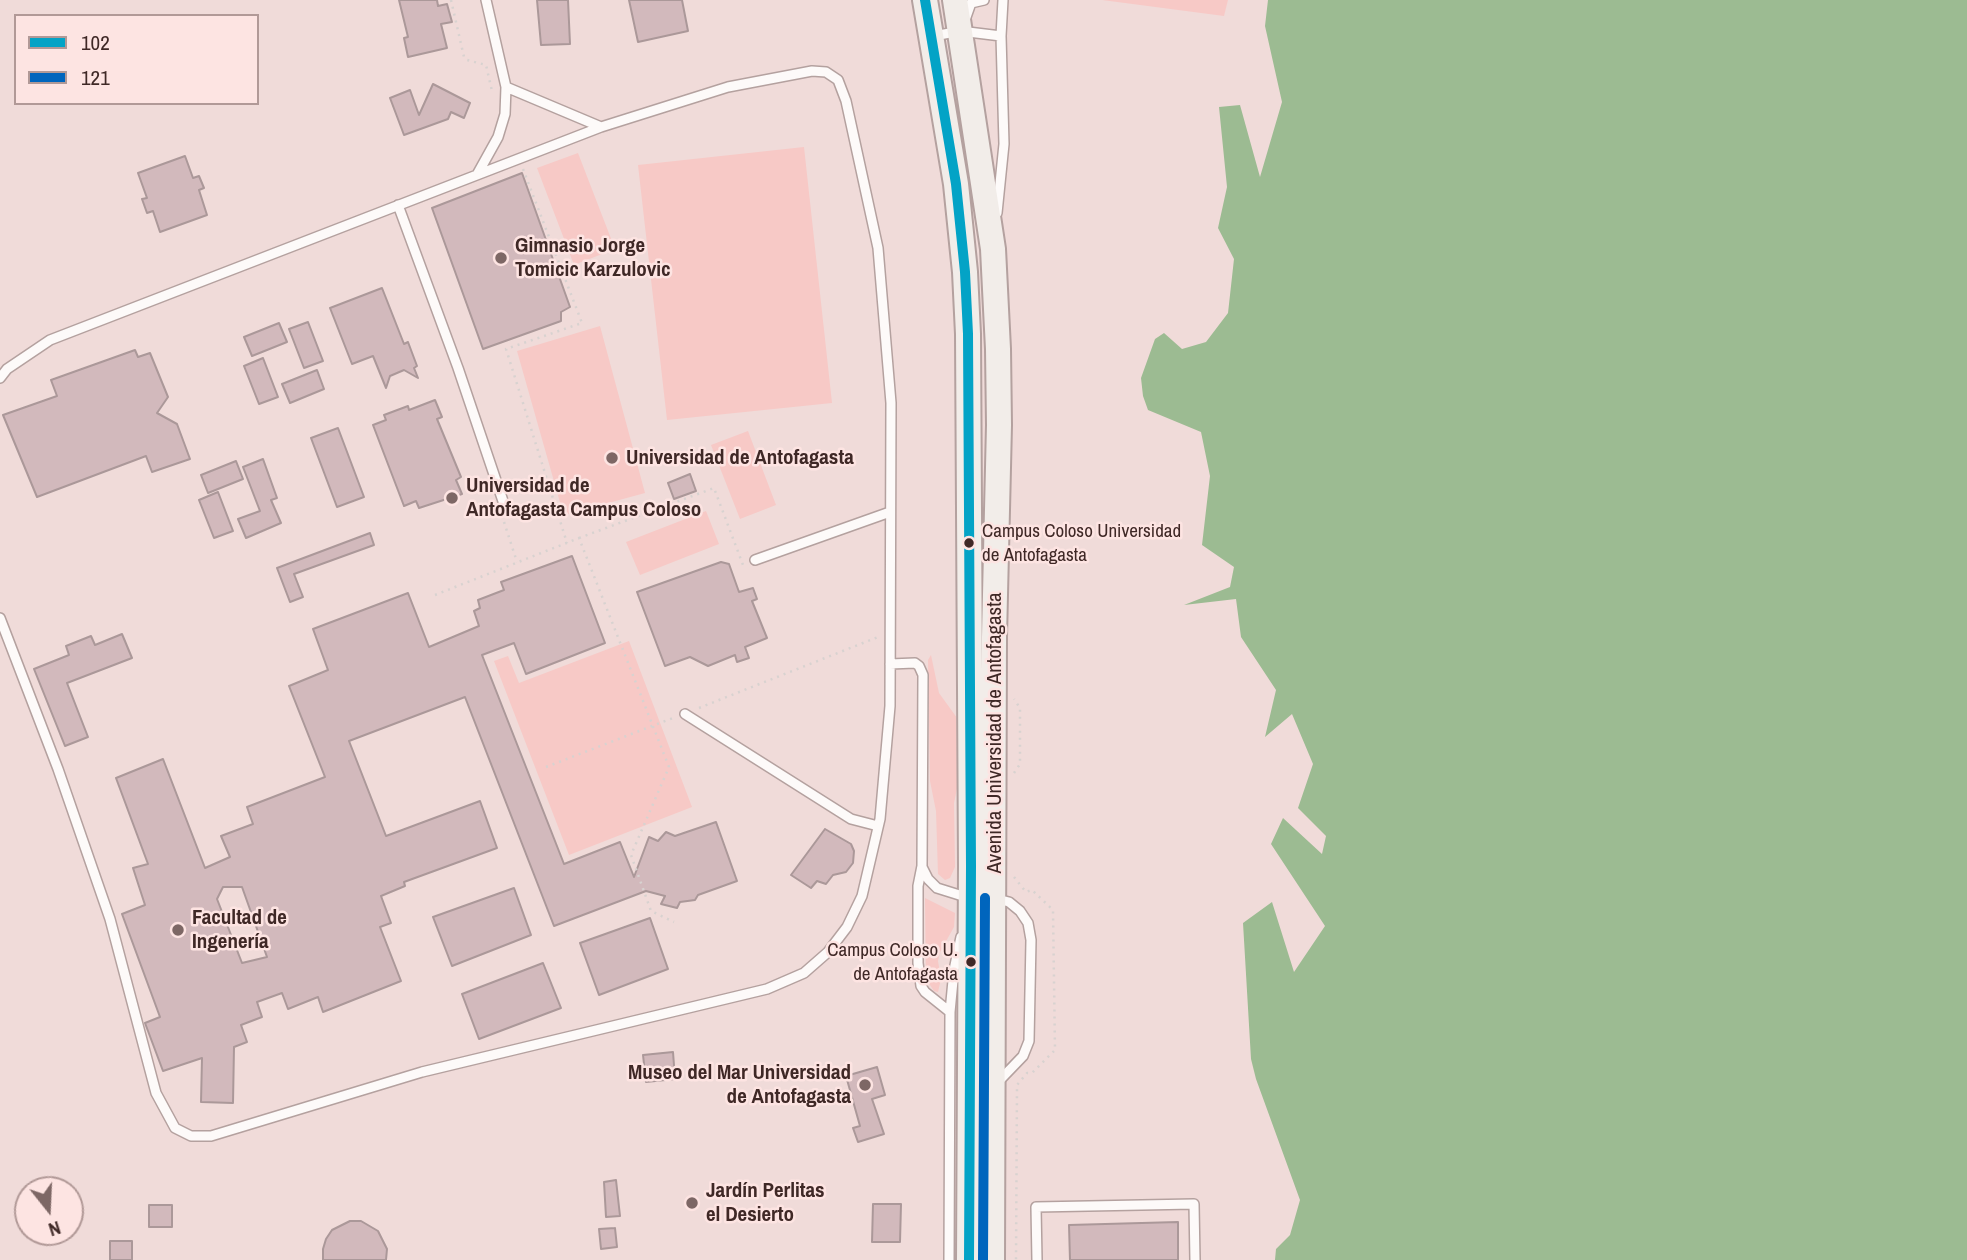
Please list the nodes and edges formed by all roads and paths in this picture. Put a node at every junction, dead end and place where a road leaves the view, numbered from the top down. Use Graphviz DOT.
graph roads {
  1 [pos="451,0"];
  2 [pos="486,0"];
  3 [pos="925,0"];
  4 [pos="955,0"];
  5 [pos="984,0"];
  6 [pos="1003,0"];
  7 [pos="960,31"];
  8 [pos="931,36"];
  9 [pos="1001,36"];
  10 [pos="506,87"];
  11 [pos="494,96"];
  12 [pos="601,127"];
  13 [pos="519,159"];
  14 [pos="477,175"];
  15 [pos="398,205"];
  16 [pos="993,249"];
  17 [pos="0,378"];
  18 [pos="503,510"];
  19 [pos="890,512"];
  20 [pos="579,538"];
  21 [pos="567,543"];
  22 [pos="755,560"];
  23 [pos="517,562"];
  24 [pos="435,595"];
  25 [pos="0,618"];
  26 [pos="891,632"];
  27 [pos="890,664"];
  28 [pos="685,714"];
  29 [pos="654,725"];
  30 [pos="546,767"];
  31 [pos="878,826"];
  32 [pos="922,866"];
  33 [pos="982,899"];
  34 [pos="674,922"];
  35 [pos="950,1012"];
  36 [pos="994,1087"];
  37 [pos="949,1260"];
  38 [pos="969,1260"];
  39 [pos="992,1260"];
  40 [pos="1037,1260"];
  41 [pos="1195,1260"];
  1 -- 11 [label="path"];
  2 -- 10 [label="lane"];
  3 -- 8 [label="main road, Avenida Universidad de Antofagasta"];
  4 -- 7 [label="main road, Avenida Universidad de Antofagasta"];
  5 -- 7 [label="lane"];
  6 -- 9 [label="lane"];
  7 -- 8 [label="lane"];
  7 -- 9 [label="lane"];
  7 -- 16 [label="main road, Avenida Universidad de Antofagasta"];
  8 -- 33 [label="main road, Avenida Universidad de Antofagasta"];
  9 -- 16 [label="lane"];
  10 -- 12 [label="lane"];
  10 -- 14 [label="lane"];
  12 -- 13 [label="lane"];
  12 -- 19 [label="lane"];
  13 -- 14 [label="lane"];
  13 -- 21 [label="path"];
  14 -- 15 [label="lane"];
  15 -- 17 [label="lane"];
  15 -- 18 [label="lane"];
  16 -- 33 [label="main road, Avenida Universidad de Antofagasta"];
  18 -- 23 [label="path"];
  19 -- 22 [label="lane"];
  19 -- 26 [label="lane"];
  20 -- 21 [label="path"];
  20 -- 22 [label="path"];
  20 -- 29 [label="path"];
  21 -- 23 [label="path"];
  23 -- 24 [label="path"];
  25 -- 31 [label="lane"];
  26 -- 27 [label="lane"];
  26 -- 28 [label="path"];
  27 -- 31 [label="lane"];
  27 -- 32 [label="lane"];
  28 -- 29 [label="path"];
  28 -- 31 [label="lane"];
  29 -- 30 [label="path"];
  29 -- 34 [label="path"];
  32 -- 33 [label="lane"];
  32 -- 35 [label="lane"];
  33 -- 35 [label="lane"];
  33 -- 36 [label="main road, Avenida Universidad de Antofagasta"];
  33 -- 36 [label="lane"];
  33 -- 38 [label="main road, Avenida Universidad de Antofagasta"];
  35 -- 37 [label="lane"];
  36 -- 39 [label="main road, Avenida Universidad de Antofagasta"];
  40 -- 41 [label="lane"];
}
